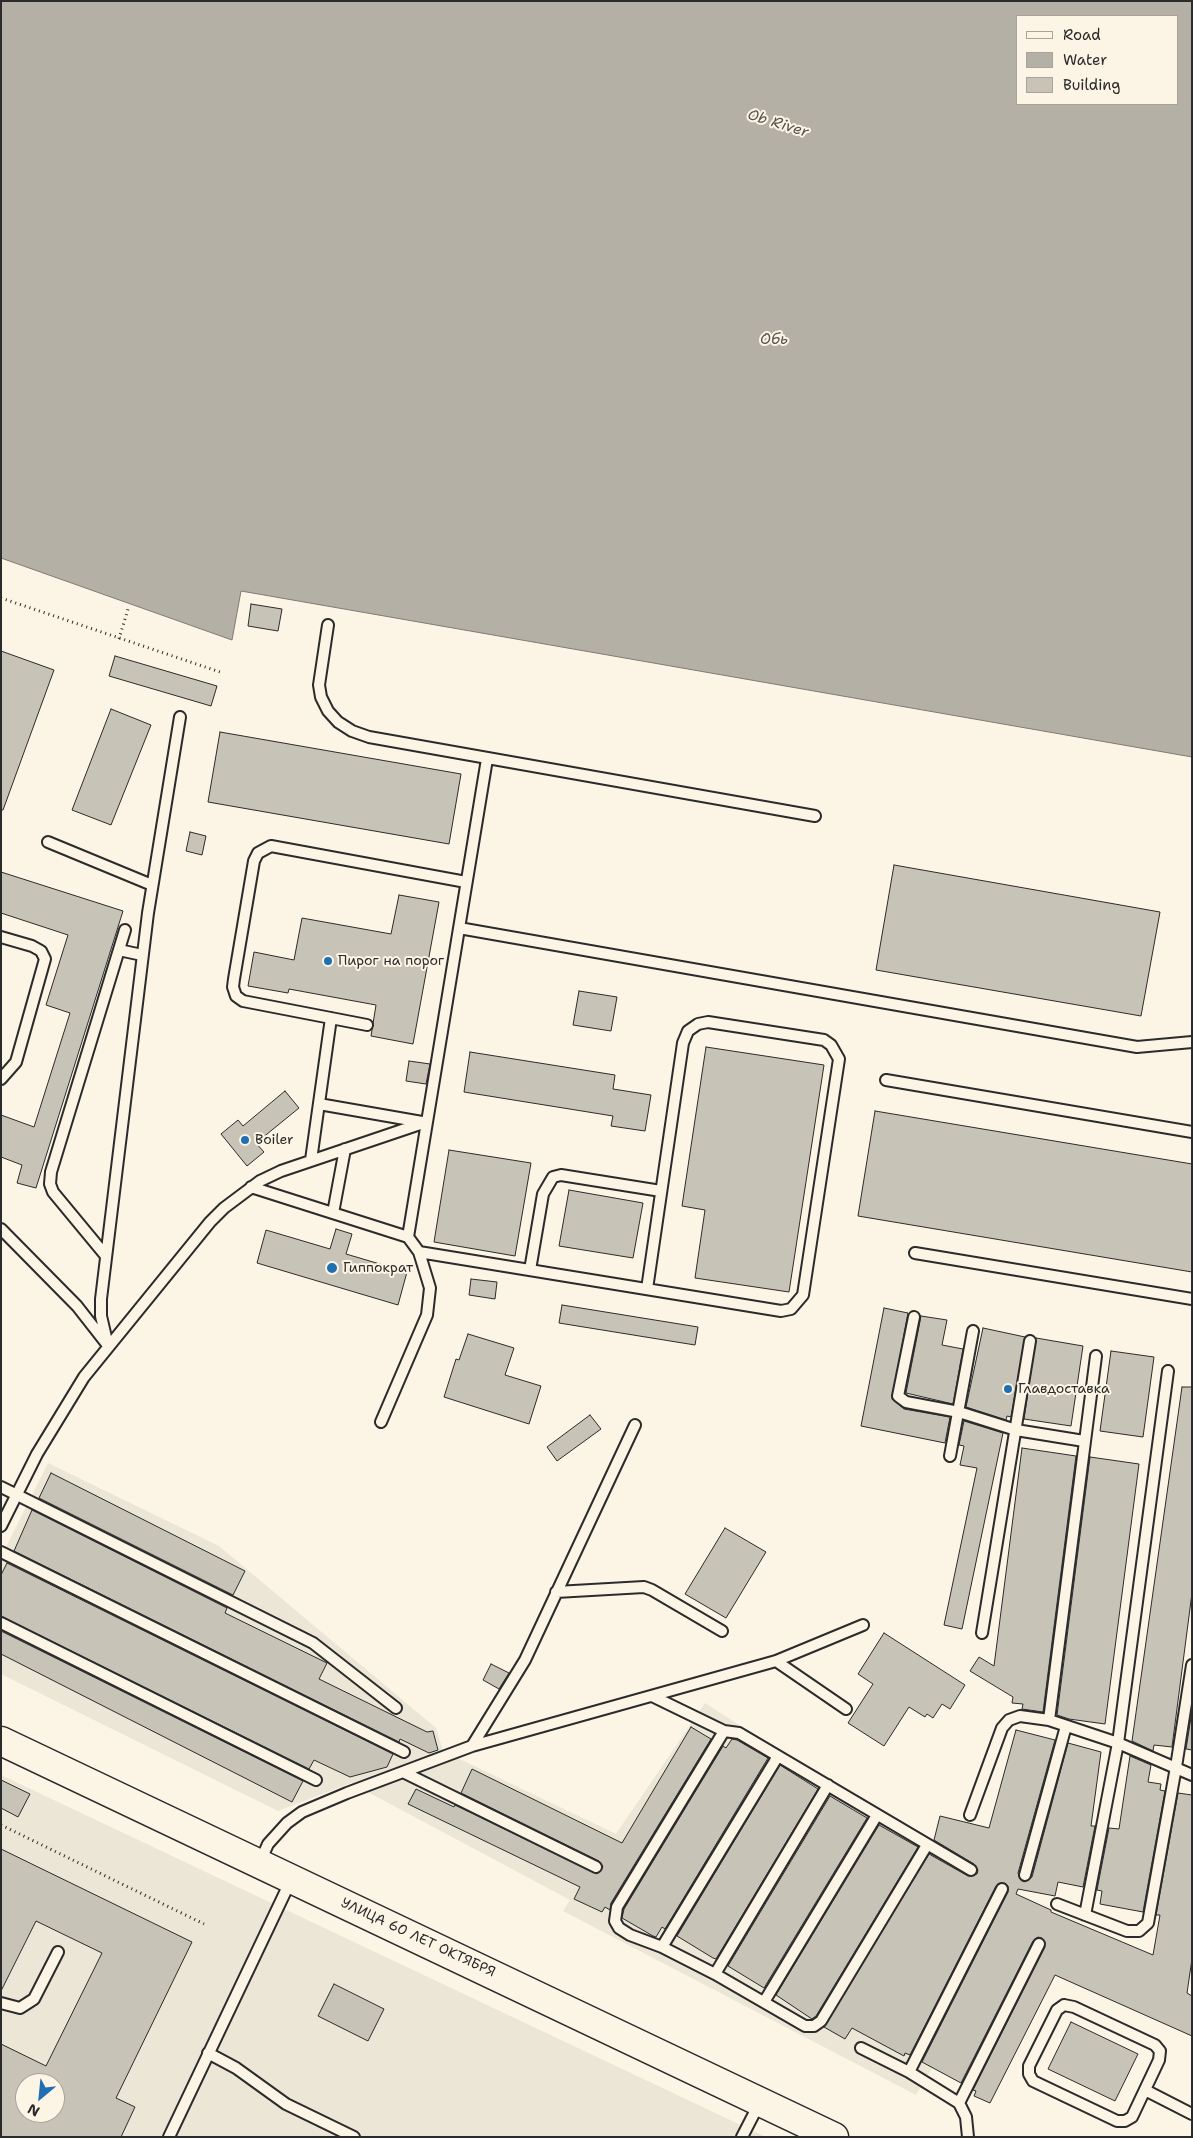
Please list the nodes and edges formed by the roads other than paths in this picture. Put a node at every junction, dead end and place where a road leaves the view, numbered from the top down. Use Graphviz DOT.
graph roads {
  1 [pos="328,625"];
  2 [pos="180,717"];
  3 [pos="487,758"];
  4 [pos="815,816"];
  5 [pos="48,842"];
  6 [pos="466,882"];
  7 [pos="152,885"];
  8 [pos="458,928"];
  9 [pos="125,930"];
  10 [pos="1,938"];
  11 [pos="119,950"];
  12 [pos="142,956"];
  13 [pos="331,1018"];
  14 [pos="367,1025"];
  15 [pos="1192,1042"];
  16 [pos="1,1079"];
  17 [pos="886,1080"];
  18 [pos="319,1104"];
  19 [pos="426,1122"];
  20 [pos="1192,1132"];
  21 [pos="345,1149"];
  22 [pos="311,1160"];
  23 [pos="251,1187"];
  24 [pos="661,1191"];
  25 [pos="333,1212"];
  26 [pos="1,1229"];
  27 [pos="408,1237"];
  28 [pos="419,1252"];
  29 [pos="916,1253"];
  30 [pos="106,1256"];
  31 [pos="530,1270"];
  32 [pos="647,1289"];
  33 [pos="1192,1299"];
  34 [pos="914,1317"];
  35 [pos="973,1331"];
  36 [pos="1030,1341"];
  37 [pos="108,1346"];
  38 [pos="1096,1356"];
  39 [pos="1168,1371"];
  40 [pos="959,1412"];
  41 [pos="381,1422"];
  42 [pos="635,1425"];
  43 [pos="1016,1430"];
  44 [pos="1084,1441"];
  45 [pos="950,1456"];
  46 [pos="1,1487"];
  47 [pos="17,1495"];
  48 [pos="1,1526"];
  49 [pos="1,1552"];
  50 [pos="556,1592"];
  51 [pos="1,1623"];
  52 [pos="863,1625"];
  53 [pos="722,1630"];
  54 [pos="982,1633"];
  55 [pos="776,1661"];
  56 [pos="1192,1665"];
  57 [pos="652,1696"];
  58 [pos="396,1708"];
  59 [pos="846,1709"];
  60 [pos="1049,1720"];
  61 [pos="1066,1726"];
  62 [pos="724,1731"];
  63 [pos="1,1741"];
  64 [pos="1118,1743"];
  65 [pos="472,1746"];
  66 [pos="404,1752"];
  67 [pos="778,1756"];
  68 [pos="1176,1767"];
  69 [pos="403,1772"];
  70 [pos="1192,1775"];
  71 [pos="316,1780"];
  72 [pos="828,1785"];
  73 [pos="877,1815"];
  74 [pos="970,1815"];
  75 [pos="927,1845"];
  76 [pos="259,1862"];
  77 [pos="596,1867"];
  78 [pos="971,1870"];
  79 [pos="1025,1875"];
  80 [pos="292,1878"];
  81 [pos="1002,1889"];
  82 [pos="1057,1904"];
  83 [pos="1085,1915"];
  84 [pos="1039,1944"];
  85 [pos="662,1947"];
  86 [pos="58,1952"];
  87 [pos="714,1974"];
  88 [pos="764,2002"];
  89 [pos="1,2003"];
  90 [pos="861,2048"];
  91 [pos="208,2054"];
  92 [pos="909,2072"];
  93 [pos="1145,2090"];
  94 [pos="760,2101"];
  95 [pos="959,2103"];
  96 [pos="1192,2114"];
  97 [pos="169,2137"];
  98 [pos="354,2137"];
  99 [pos="742,2137"];
  100 [pos="834,2137"];
  101 [pos="968,2137"];
  1 -- 3 [label="lane"];
  2 -- 7 [label="lane"];
  3 -- 4 [label="lane"];
  3 -- 6 [label="lane"];
  5 -- 7 [label="lane"];
  6 -- 8 [label="lane"];
  6 -- 13 [label="lane"];
  7 -- 12 [label="lane"];
  8 -- 15 [label="lane"];
  8 -- 19 [label="lane"];
  9 -- 11 [label="lane"];
  10 -- 16 [label="lane"];
  11 -- 12 [label="lane"];
  11 -- 30 [label="lane"];
  12 -- 30 [label="lane"];
  13 -- 14 [label="lane"];
  13 -- 18 [label="lane"];
  17 -- 20 [label="lane"];
  18 -- 19 [label="lane"];
  18 -- 22 [label="lane"];
  19 -- 21 [label="lane"];
  19 -- 27 [label="lane"];
  21 -- 22 [label="lane"];
  21 -- 25 [label="lane"];
  22 -- 23 [label="lane"];
  23 -- 25 [label="lane"];
  23 -- 37 [label="lane"];
  24 -- 31 [label="lane"];
  24 -- 32 [label="lane"];
  24 -- 32 [label="lane"];
  25 -- 27 [label="lane"];
  26 -- 37 [label="lane"];
  27 -- 28 [label="lane"];
  28 -- 31 [label="lane"];
  28 -- 41 [label="lane"];
  29 -- 33 [label="lane"];
  30 -- 37 [label="lane"];
  31 -- 32 [label="lane"];
  34 -- 40 [label="lane"];
  35 -- 40 [label="lane"];
  36 -- 43 [label="lane"];
  37 -- 47 [label="lane"];
  38 -- 44 [label="lane"];
  39 -- 64 [label="lane"];
  40 -- 43 [label="lane"];
  40 -- 45 [label="lane"];
  42 -- 50 [label="lane"];
  43 -- 44 [label="lane"];
  43 -- 54 [label="lane"];
  44 -- 60 [label="lane"];
  46 -- 47 [label="lane"];
  47 -- 48 [label="lane"];
  47 -- 58 [label="lane"];
  49 -- 66 [label="lane"];
  50 -- 53 [label="lane"];
  50 -- 65 [label="lane"];
  51 -- 71 [label="lane"];
  52 -- 55 [label="lane"];
  55 -- 57 [label="lane"];
  55 -- 59 [label="lane"];
  56 -- 68 [label="lane"];
  57 -- 62 [label="lane"];
  57 -- 65 [label="lane"];
  60 -- 61 [label="lane"];
  60 -- 74 [label="lane"];
  61 -- 64 [label="lane"];
  61 -- 79 [label="lane"];
  62 -- 67 [label="lane"];
  62 -- 85 [label="lane"];
  63 -- 76 [label="main road, УЛИЦА 60 ЛЕТ ОКТЯБРЯ"];
  64 -- 68 [label="lane"];
  64 -- 83 [label="lane"];
  65 -- 69 [label="lane"];
  67 -- 72 [label="lane"];
  67 -- 85 [label="lane"];
  68 -- 70 [label="lane"];
  68 -- 83 [label="lane"];
  69 -- 76 [label="lane"];
  69 -- 77 [label="lane"];
  72 -- 73 [label="lane"];
  72 -- 87 [label="lane"];
  73 -- 75 [label="lane"];
  73 -- 88 [label="lane"];
  75 -- 78 [label="lane"];
  75 -- 88 [label="lane"];
  76 -- 80 [label="main road, УЛИЦА 60 ЛЕТ ОКТЯБРЯ"];
  80 -- 91 [label="lane"];
  80 -- 94 [label="main road, УЛИЦА 60 ЛЕТ ОКТЯБРЯ"];
  81 -- 92 [label="lane"];
  82 -- 83 [label="lane"];
  84 -- 95 [label="lane"];
  85 -- 87 [label="lane"];
  86 -- 89 [label="lane"];
  87 -- 88 [label="lane"];
  90 -- 92 [label="lane"];
  91 -- 97 [label="lane"];
  91 -- 98 [label="lane"];
  92 -- 95 [label="lane"];
  93 -- 93 [label="lane"];
  93 -- 96 [label="lane"];
  94 -- 99 [label="lane"];
  94 -- 100 [label="main road, УЛИЦА 60 ЛЕТ ОКТЯБРЯ"];
  95 -- 101 [label="lane"];
}
